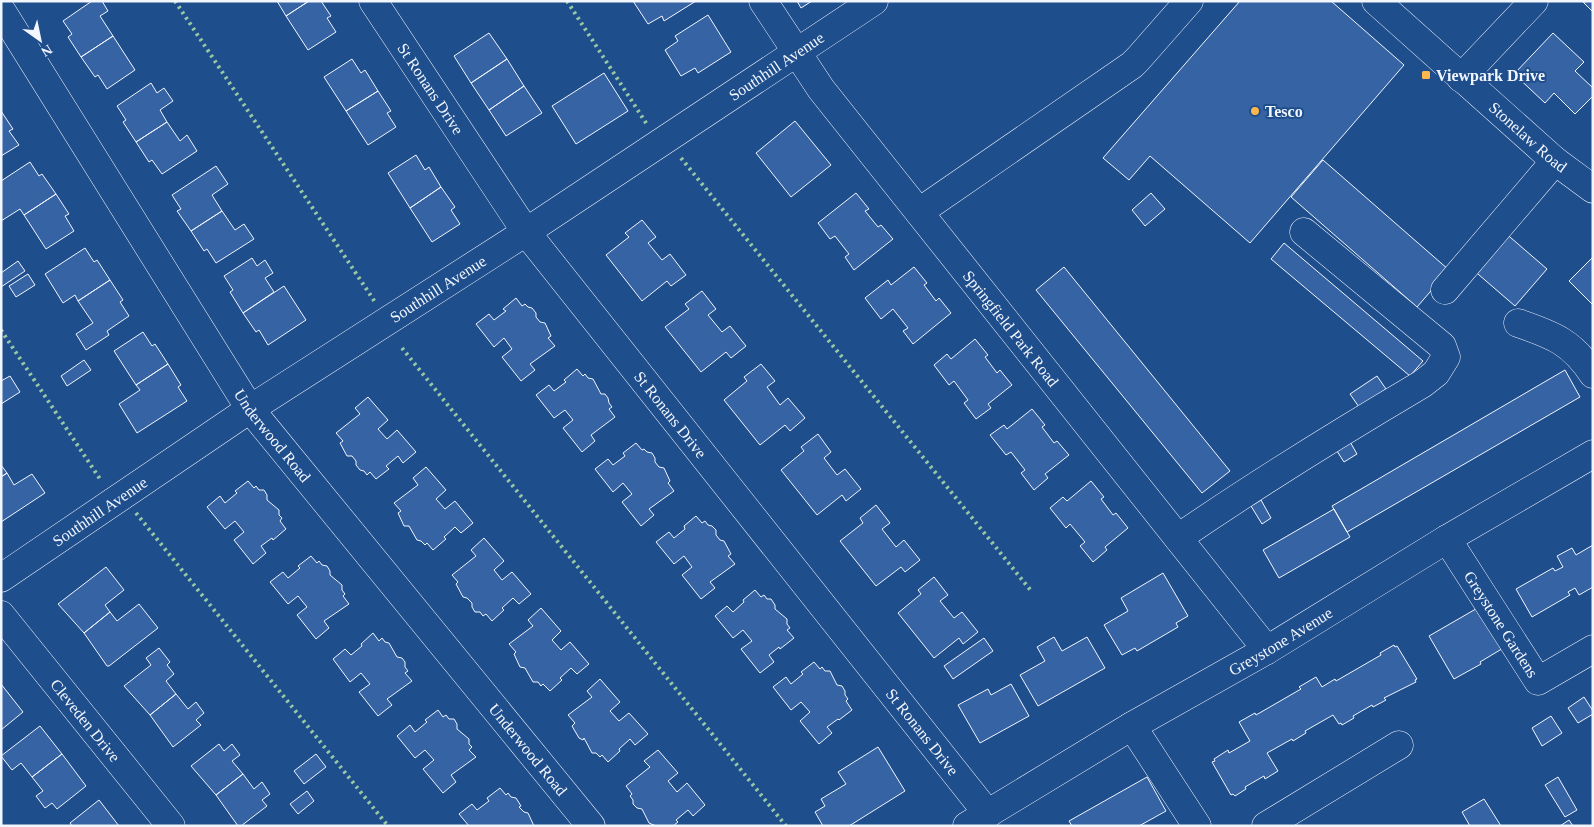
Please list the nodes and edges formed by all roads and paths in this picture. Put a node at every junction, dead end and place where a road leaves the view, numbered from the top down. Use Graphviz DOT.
graph roads {
  1 [pos="372,1"];
  2 [pos="763,1"];
  3 [pos="874,1"];
  4 [pos="1189,1"];
  5 [pos="1376,1"];
  6 [pos="1531,2"];
  7 [pos="1,10"];
  8 [pos="796,52"];
  9 [pos="1461,78"];
  10 [pos="1555,161"];
  11 [pos="1593,189"];
  12 [pos="919,212"];
  13 [pos="526,232"];
  14 [pos="1304,232"];
  15 [pos="1446,290"];
  16 [pos="1518,323"];
  17 [pos="1593,374"];
  18 [pos="250,409"];
  19 [pos="1593,454"];
  20 [pos="1178,538"];
  21 [pos="1448,539"];
  22 [pos="1,578"];
  23 [pos="1,615"];
  24 [pos="1593,649"];
  25 [pos="1267,650"];
  26 [pos="1132,726"];
  27 [pos="1399,745"];
  28 [pos="978,820"];
  29 [pos="171,826"];
  30 [pos="591,826"];
  31 [pos="1196,826"];
  32 [pos="1266,826"];
  1 -- 13 [label="street, St Ronans Drive"];
  2 -- 8 [label="street, Springfield Park Road"];
  3 -- 8 [label="street, Southhill Avenue"];
  4 -- 12 [label="street"];
  5 -- 9 [label="street, Stonelaw Road"];
  6 -- 9 [label="street"];
  7 -- 18 [label="street, Underwood Road"];
  8 -- 12 [label="street, Springfield Park Road"];
  8 -- 13 [label="street, Southhill Avenue"];
  9 -- 10 [label="street, Stonelaw Road"];
  10 -- 11 [label="street, Stonelaw Road"];
  10 -- 15 [label="street"];
  12 -- 20 [label="street, Springfield Park Road"];
  13 -- 18 [label="street, Southhill Avenue"];
  13 -- 28 [label="street, St Ronans Drive"];
  14 -- 20 [label="street"];
  16 -- 17 [label="street"];
  18 -- 22 [label="street, Southhill Avenue"];
  18 -- 30 [label="street, Underwood Road"];
  19 -- 21 [label="street, Greystone Avenue"];
  20 -- 25 [label="street, Springfield Park Road"];
  21 -- 24 [label="street, Greystone Gardens"];
  21 -- 25 [label="street, Greystone Avenue"];
  23 -- 29 [label="street, Cleveden Drive"];
  25 -- 26 [label="street, Greystone Avenue"];
  26 -- 28 [label="street, Greystone Avenue"];
  26 -- 31 [label="street"];
  27 -- 32 [label="street"];
}
